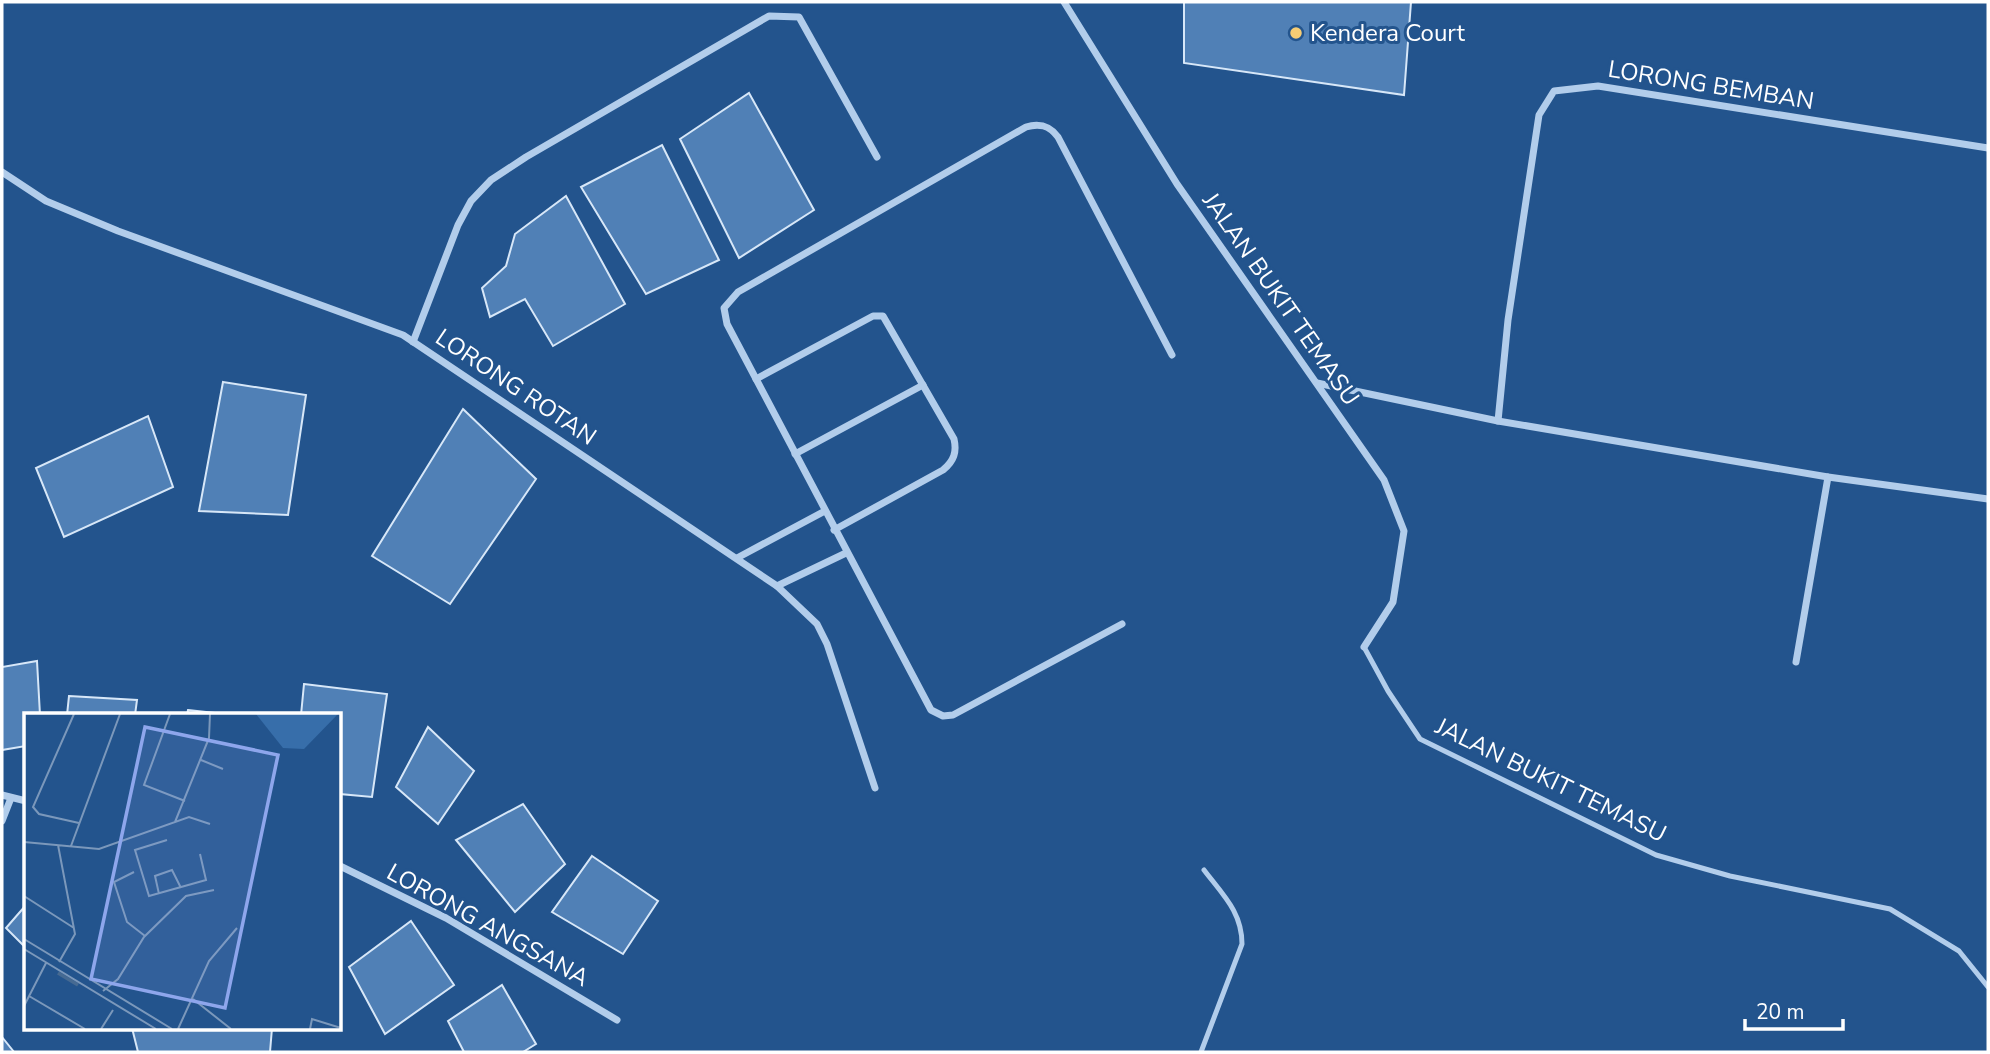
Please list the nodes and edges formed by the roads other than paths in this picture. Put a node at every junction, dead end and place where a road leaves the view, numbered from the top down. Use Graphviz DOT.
graph roads {
  1 [pos="1064,2"];
  2 [pos="1988,148"];
  3 [pos="877,157"];
  4 [pos="2,172"];
  5 [pos="414,342"];
  6 [pos="1172,355"];
  7 [pos="756,379"];
  8 [pos="1316,383"];
  9 [pos="923,385"];
  10 [pos="1498,422"];
  11 [pos="795,454"];
  12 [pos="1828,477"];
  13 [pos="1988,499"];
  14 [pos="825,512"];
  15 [pos="834,530"];
  16 [pos="846,553"];
  17 [pos="737,558"];
  18 [pos="778,586"];
  19 [pos="1122,624"];
  20 [pos="1364,647"];
  21 [pos="1796,662"];
  22 [pos="875,788"];
  23 [pos="2,795"];
  24 [pos="11,798"];
  25 [pos="24,801"];
  26 [pos="2,821"];
  27 [pos="341,866"];
  28 [pos="1204,870"];
  29 [pos="1988,987"];
  30 [pos="617,1020"];
  31 [pos="1201,1052"];
  1 -- 8 [label="street, JALAN BUKIT TEMASU"];
  2 -- 10 [label="street, LORONG BEMBAN"];
  3 -- 5 [label="street"];
  4 -- 5 [label="street, LORONG ROTAN"];
  5 -- 17 [label="street, LORONG ROTAN"];
  6 -- 7 [label="street"];
  7 -- 9 [label="street"];
  7 -- 11 [label="street"];
  8 -- 10 [label="street"];
  8 -- 20 [label="street, JALAN BUKIT TEMASU"];
  9 -- 11 [label="street"];
  9 -- 15 [label="street"];
  10 -- 12 [label="street"];
  11 -- 14 [label="street"];
  12 -- 13 [label="street"];
  12 -- 21 [label="street"];
  14 -- 15 [label="street"];
  14 -- 17 [label="street"];
  15 -- 16 [label="street"];
  16 -- 18 [label="street"];
  16 -- 19 [label="street"];
  17 -- 18 [label="street, LORONG ROTAN"];
  18 -- 22 [label="street, LORONG ROTAN"];
  20 -- 29 [label="lane, JALAN BUKIT TEMASU"];
  23 -- 24 [label="street"];
  24 -- 25 [label="street"];
  24 -- 26 [label="street"];
  27 -- 30 [label="street, LORONG ANGSANA"];
  28 -- 31 [label="lane"];
}
